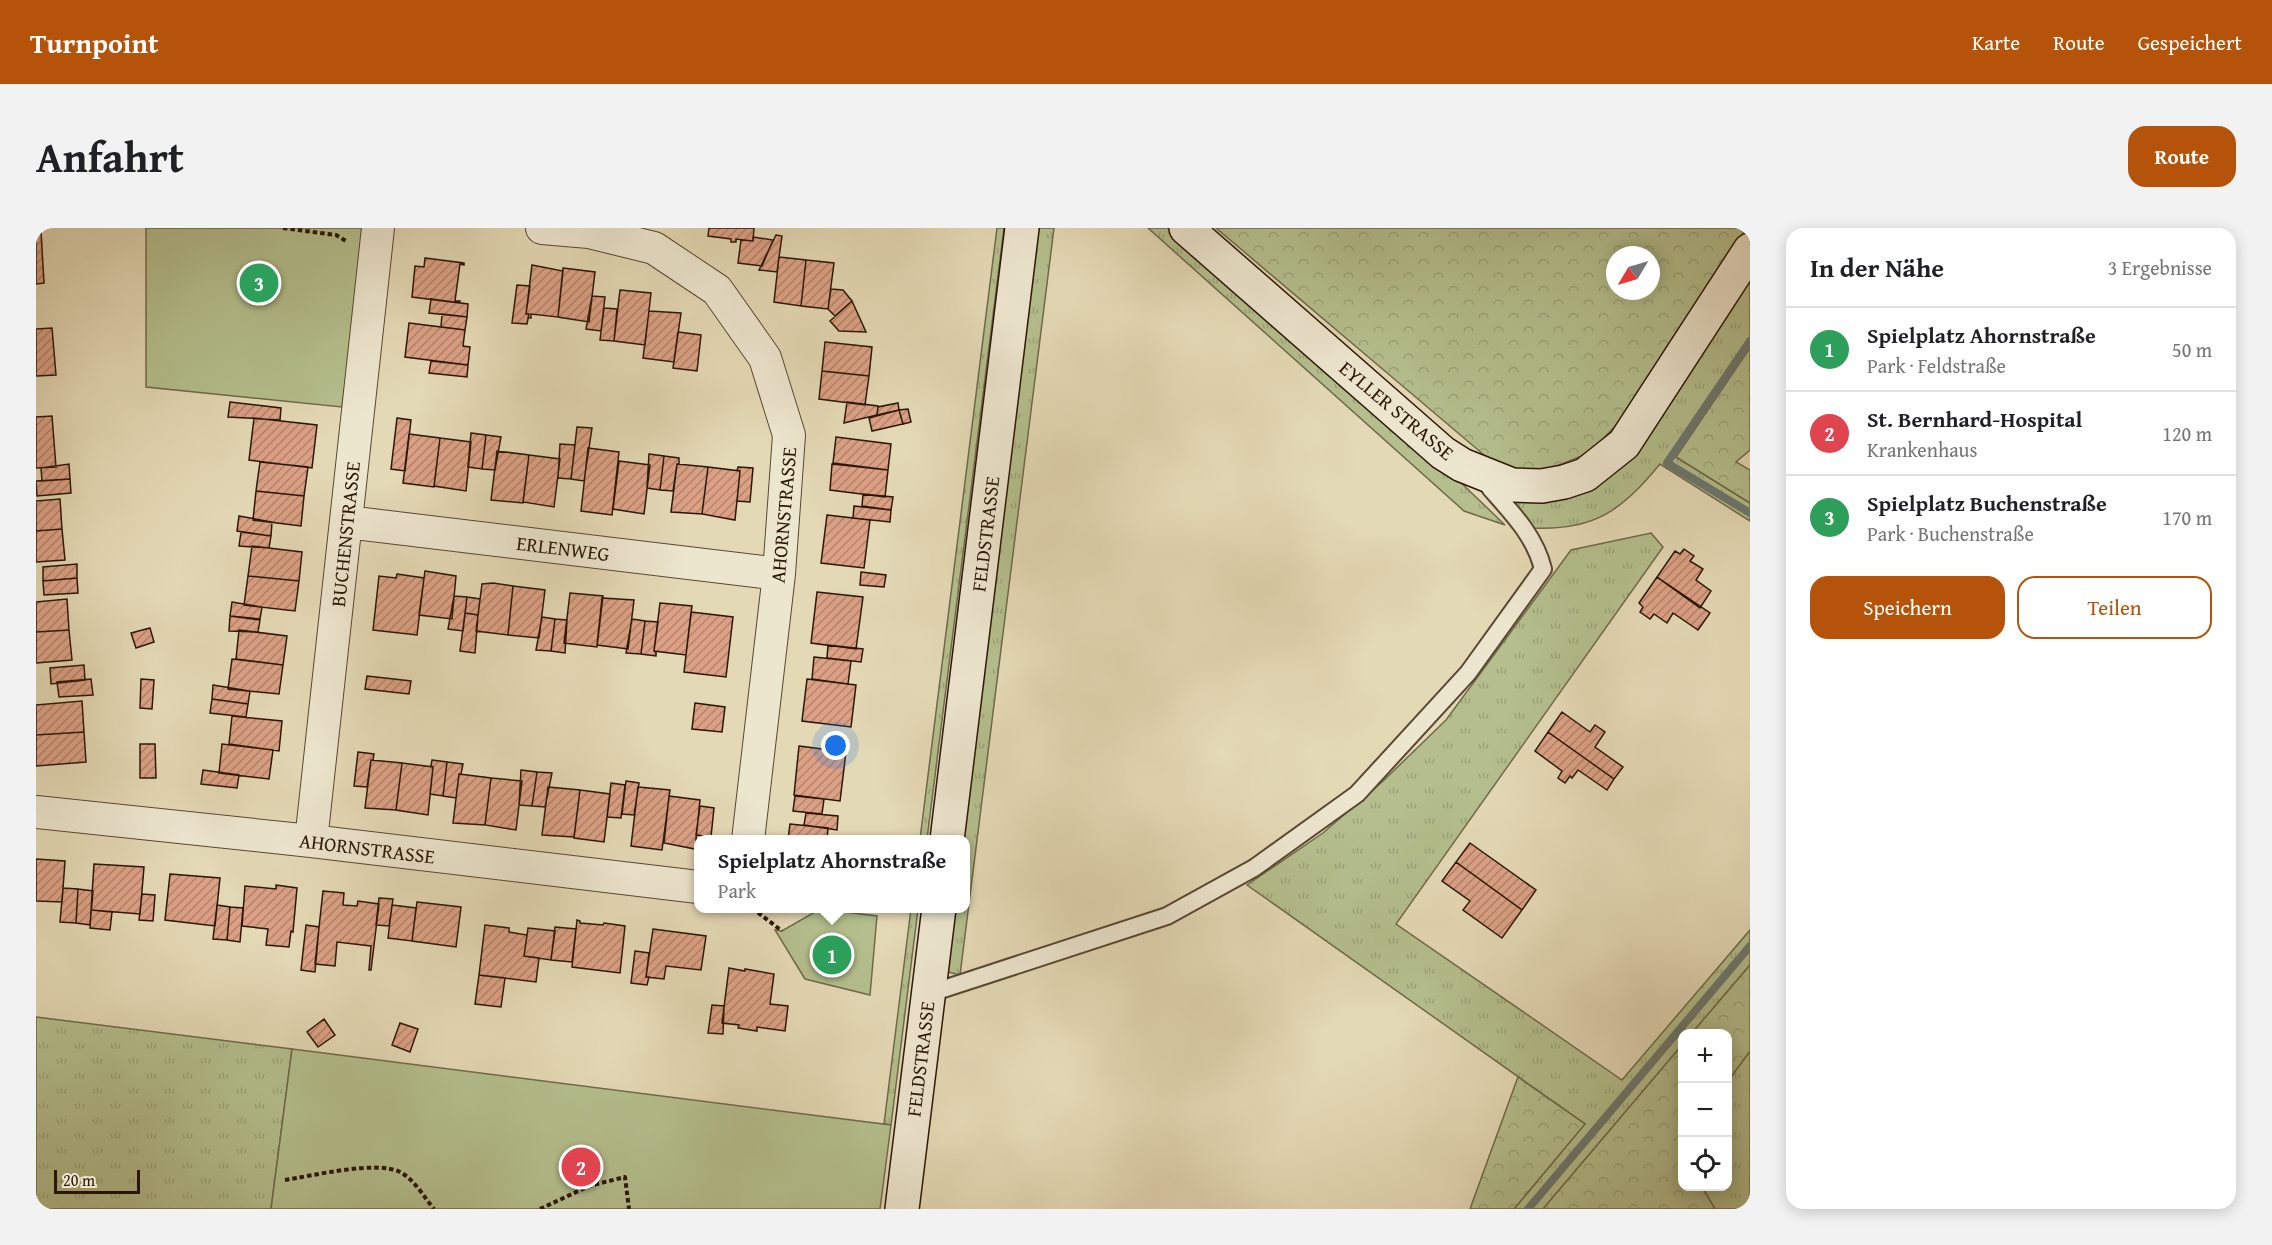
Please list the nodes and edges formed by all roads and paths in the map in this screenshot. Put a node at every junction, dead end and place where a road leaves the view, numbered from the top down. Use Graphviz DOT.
graph roads {
  1 [pos="283,228"];
  2 [pos="542,228"];
  3 [pos="1022,228"];
  4 [pos="1186,228"];
  5 [pos="377,242"];
  6 [pos="1750,250"];
  7 [pos="1491,478"];
  8 [pos="347,522"];
  9 [pos="779,574"];
  10 [pos="36,812"];
  11 [pos="749,835"];
  12 [pos="948,835"];
  13 [pos="311,841"];
  14 [pos="694,886"];
  15 [pos="757,913"];
  16 [pos="938,913"];
  17 [pos="782,931"];
  18 [pos="928,994"];
  19 [pos="285,1180"];
  20 [pos="434,1209"];
  21 [pos="540,1209"];
  22 [pos="629,1209"];
  23 [pos="902,1209"];
  1 -- 5 [label="path"];
  2 -- 9 [label="street, AHORNSTRASSE"];
  3 -- 12 [label="street, FELDSTRASSE"];
  4 -- 7 [label="street, EYLLER STRASSE"];
  5 -- 8 [label="street, BUCHENSTRASSE"];
  6 -- 7 [label="street, EYLLER STRASSE"];
  7 -- 18 [label="lane"];
  8 -- 9 [label="street, ERLENWEG"];
  8 -- 13 [label="street, BUCHENSTRASSE"];
  9 -- 11 [label="street, AHORNSTRASSE"];
  10 -- 13 [label="street, AHORNSTRASSE"];
  13 -- 14 [label="street, AHORNSTRASSE"];
  15 -- 17 [label="path"];
  16 -- 18 [label="street, FELDSTRASSE"];
  18 -- 23 [label="street, FELDSTRASSE"];
  19 -- 20 [label="path"];
  21 -- 22 [label="path"];
}
